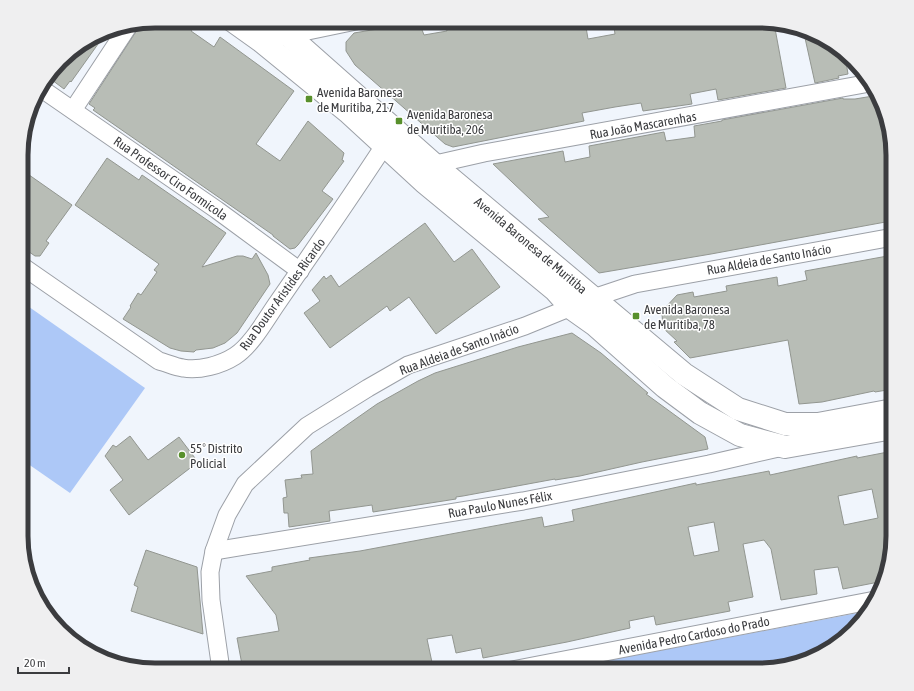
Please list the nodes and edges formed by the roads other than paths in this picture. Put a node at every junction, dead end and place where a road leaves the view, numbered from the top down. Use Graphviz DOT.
graph roads {
  1 [pos="322,28"];
  2 [pos="264,31"];
  3 [pos="125,32"];
  4 [pos="288,35"];
  5 [pos="865,84"];
  6 [pos="45,92"];
  7 [pos="73,110"];
  8 [pos="384,146"];
  9 [pos="431,174"];
  10 [pos="886,237"];
  11 [pos="28,270"];
  12 [pos="300,271"];
  13 [pos="594,298"];
  14 [pos="571,308"];
  15 [pos="886,412"];
  16 [pos="886,428"];
  17 [pos="820,432"];
  18 [pos="740,435"];
  19 [pos="785,447"];
  20 [pos="709,464"];
  21 [pos="214,551"];
  22 [pos="868,601"];
  23 [pos="220,663"];
  24 [pos="548,663"];
  1 -- 4 [label="street"];
  2 -- 4 [label="main road, Avenida Baronesa de Muritiba"];
  2 -- 8 [label="main road, Avenida Baronesa de Muritiba"];
  3 -- 7 [label="street"];
  4 -- 9 [label="main road, Avenida Baronesa de Muritiba"];
  5 -- 9 [label="street, Rua João Mascarenhas"];
  6 -- 7 [label="street, Rua Professor Ciro Formicola"];
  7 -- 12 [label="street, Rua Professor Ciro Formicola"];
  8 -- 9 [label="main road, Avenida Baronesa de Muritiba"];
  8 -- 12 [label="street, Rua Doutor Aristides Ricardo"];
  9 -- 13 [label="main road, Avenida Baronesa de Muritiba"];
  9 -- 14 [label="main road, Avenida Baronesa de Muritiba"];
  10 -- 13 [label="street, Rua Aldeia de Santo Inácio"];
  11 -- 12 [label="street, Rua Doutor Aristides Ricardo"];
  13 -- 14 [label="street, Rua Aldeia de Santo Inácio"];
  13 -- 17 [label="main road, Avenida Baronesa de Muritiba"];
  14 -- 18 [label="main road, Avenida Baronesa de Muritiba"];
  14 -- 21 [label="street, Rua Aldeia de Santo Inácio"];
  15 -- 17 [label="main road"];
  16 -- 17 [label="main road"];
  17 -- 19 [label="main road, Avenida Baronesa de Muritiba"];
  18 -- 19 [label="main road, Avenida Baronesa de Muritiba"];
  18 -- 20 [label="street"];
  19 -- 20 [label="street, Rua Paulo Nunes Félix"];
  20 -- 21 [label="street, Rua Paulo Nunes Félix"];
  21 -- 23 [label="street, Rua Aldeia de Santo Inácio"];
  22 -- 24 [label="street, Avenida Pedro Cardoso do Prado"];
}
